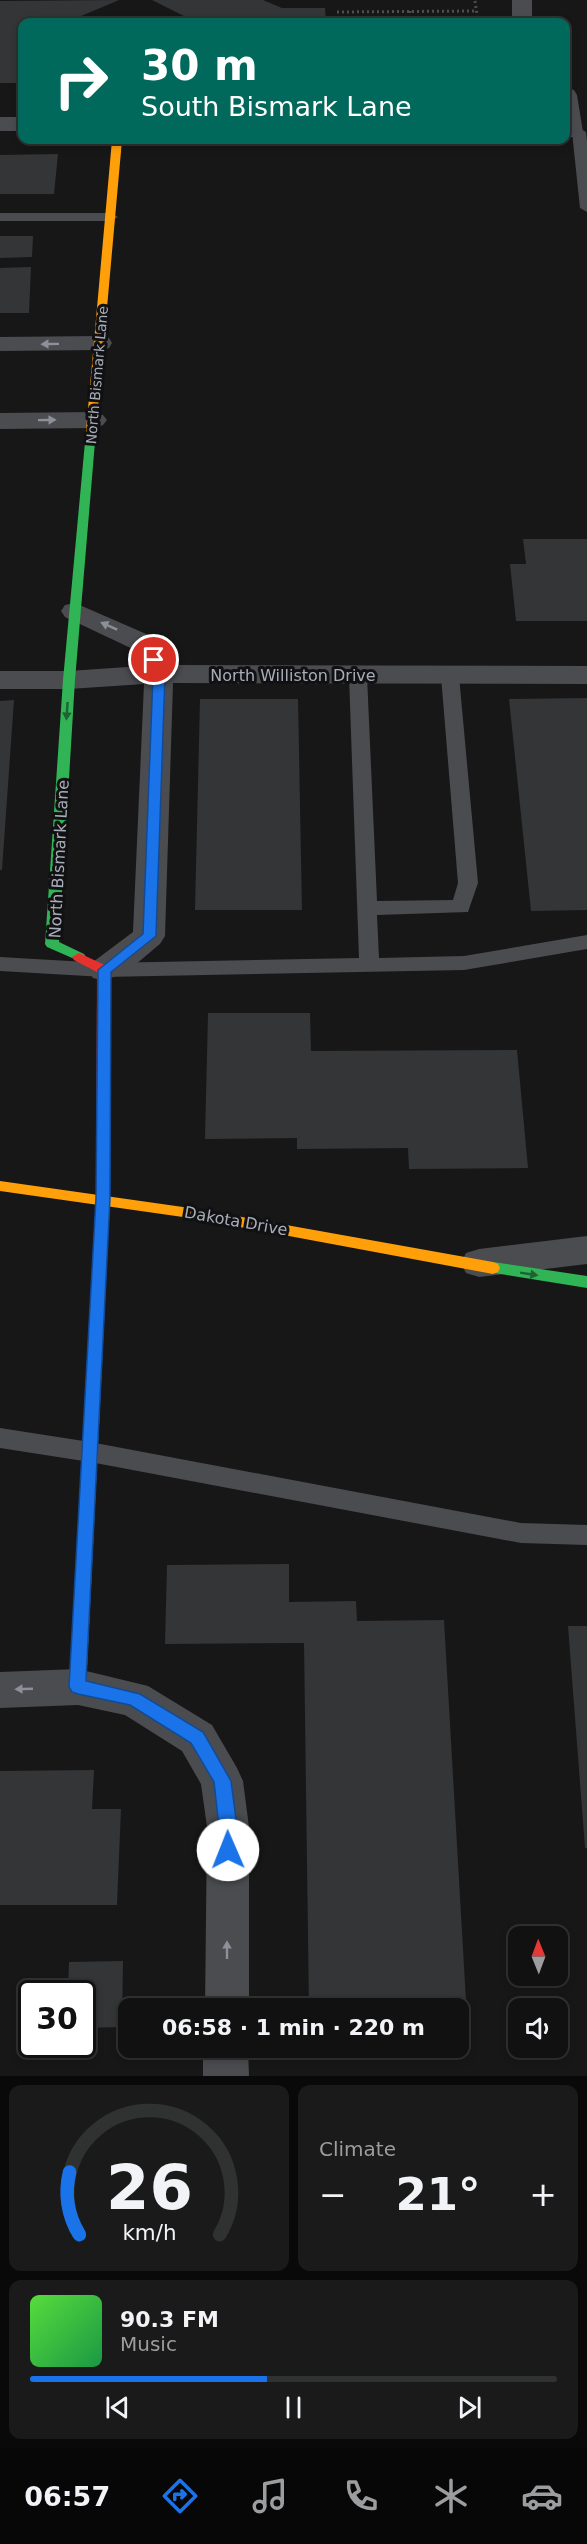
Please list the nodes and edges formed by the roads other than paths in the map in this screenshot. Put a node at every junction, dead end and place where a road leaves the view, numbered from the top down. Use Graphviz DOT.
graph roads {
  1 [pos="570,110"];
  2 [pos="0,124"];
  3 [pos="18,124"];
  4 [pos="576,132"];
  5 [pos="117,144"];
  6 [pos="587,208"];
  7 [pos="0,217"];
  8 [pos="111,217"];
  9 [pos="100,343"];
  10 [pos="0,344"];
  11 [pos="94,420"];
  12 [pos="0,421"];
  13 [pos="75,611"];
  14 [pos="159,675"];
  15 [pos="587,675"];
  16 [pos="358,676"];
  17 [pos="450,676"];
  18 [pos="0,680"];
  19 [pos="69,680"];
  20 [pos="366,909"];
  21 [pos="587,942"];
  22 [pos="0,964"];
  23 [pos="369,965"];
  24 [pos="104,970"];
  25 [pos="0,1186"];
  26 [pos="103,1198"];
  27 [pos="587,1250"];
  28 [pos="471,1264"];
  29 [pos="587,1282"];
  30 [pos="0,1438"];
  31 [pos="90,1452"];
  32 [pos="587,1535"];
  33 [pos="78,1687"];
  34 [pos="0,1690"];
  35 [pos="227,1998"];
  36 [pos="226,2058"];
  37 [pos="226,2076"];
  1 -- 4 [label="street"];
  2 -- 3 [label="street"];
  4 -- 6 [label="lane"];
  5 -- 8 [label="street, North Bismark Lane"];
  7 -- 8 [label="lane"];
  8 -- 9 [label="street, North Bismark Lane"];
  9 -- 10 [label="street, one-way"];
  9 -- 11 [label="street, North Bismark Lane"];
  12 -- 11 [label="street, one-way"];
  11 -- 13 [label="street, North Bismark Lane"];
  14 -- 13 [label="street, one-way"];
  13 -- 19 [label="street, North Bismark Lane"];
  14 -- 16 [label="street, North Williston Drive"];
  14 -- 19 [label="street, North Williston Drive"];
  14 -- 24 [label="street"];
  15 -- 17 [label="street, North Williston Drive"];
  16 -- 17 [label="street, North Williston Drive"];
  16 -- 20 [label="lane"];
  17 -- 20 [label="lane"];
  18 -- 19 [label="street, North Williston Drive"];
  19 -- 24 [label="street, North Bismark Lane, one-way"];
  20 -- 23 [label="lane"];
  21 -- 23 [label="lane"];
  22 -- 24 [label="lane"];
  23 -- 24 [label="lane"];
  24 -- 26 [label="street"];
  25 -- 26 [label="street, Dakota Drive"];
  26 -- 28 [label="street, Dakota Drive"];
  26 -- 31 [label="street"];
  27 -- 28 [label="street, Dakota Drive"];
  28 -- 29 [label="street, Dakota Drive, one-way"];
  30 -- 31 [label="lane"];
  31 -- 32 [label="lane"];
  31 -- 33 [label="street"];
  33 -- 34 [label="street, one-way"];
  35 -- 33 [label="street, one-way"];
  36 -- 37 [label="street"];
}
